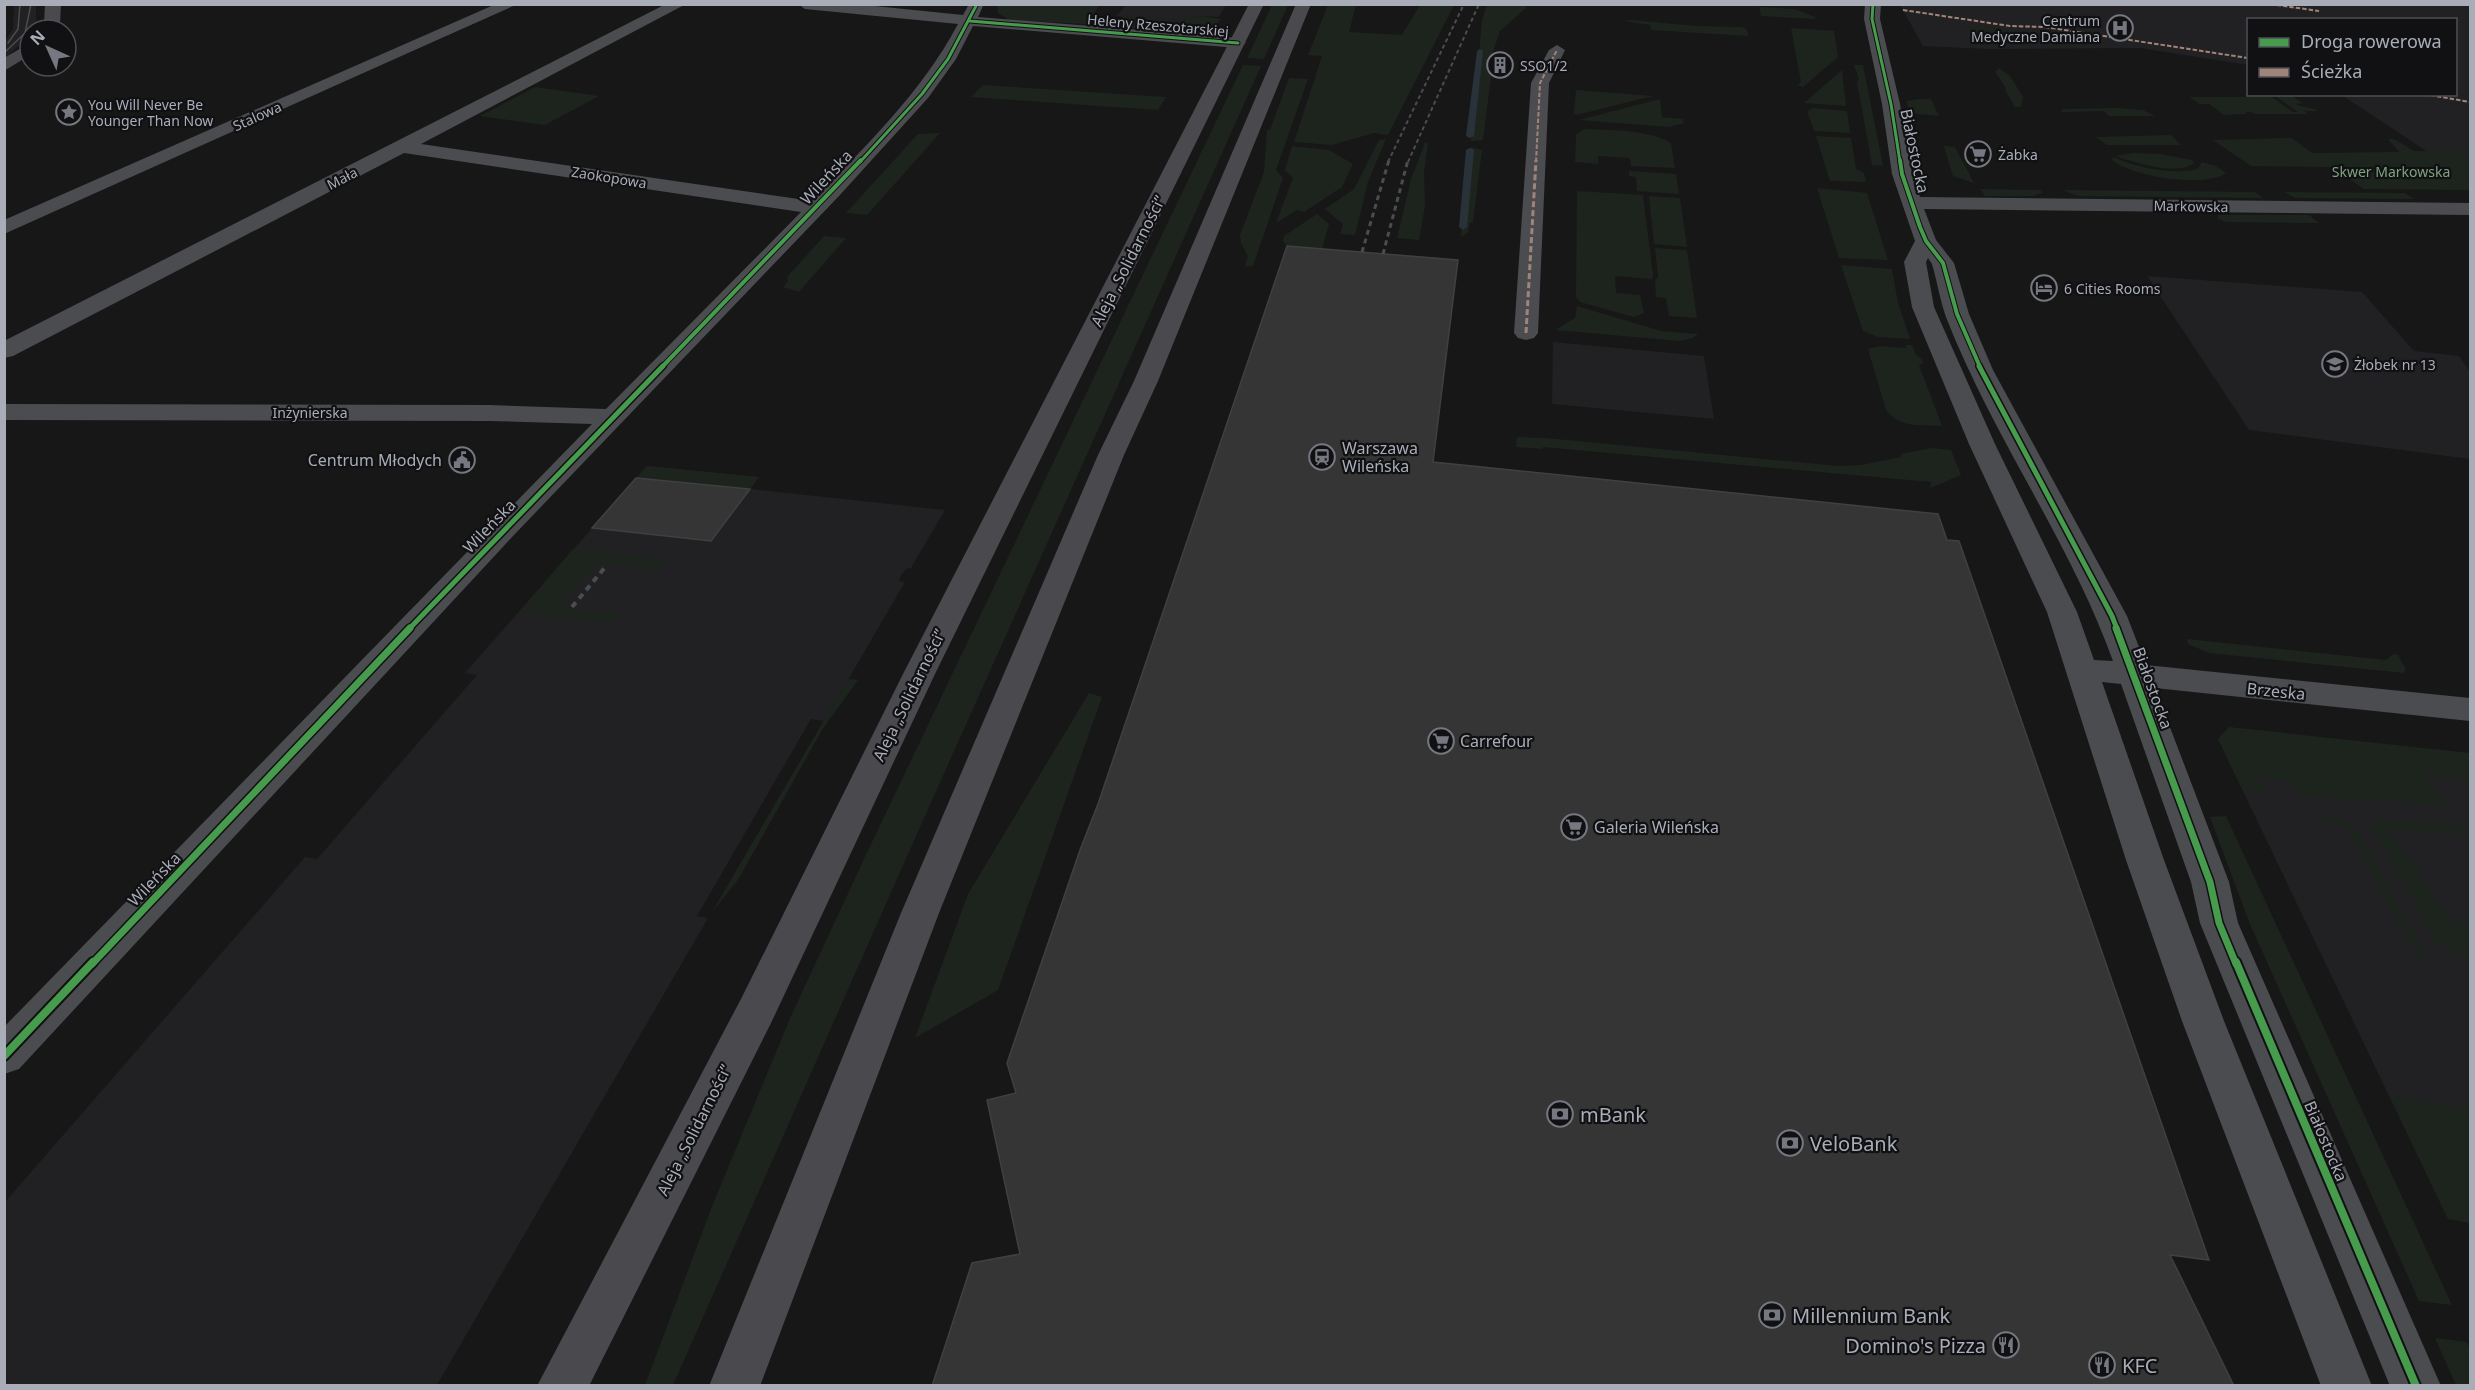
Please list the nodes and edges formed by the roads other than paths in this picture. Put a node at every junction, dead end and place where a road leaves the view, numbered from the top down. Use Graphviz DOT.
graph roads {
  1 [pos="510,4"];
  2 [pos="679,4"];
  3 [pos="805,4"];
  4 [pos="1257,4"];
  5 [pos="1304,4"];
  6 [pos="1873,4"];
  7 [pos="974,13"];
  8 [pos="1238,43"];
  9 [pos="1557,50"];
  10 [pos="18,56"];
  11 [pos="4,66"];
  12 [pos="402,147"];
  13 [pos="1911,202"];
  14 [pos="816,208"];
  15 [pos="2470,209"];
  16 [pos="4,228"];
  17 [pos="1926,241"];
  18 [pos="1526,333"];
  19 [pos="4,351"];
  20 [pos="4,412"];
  21 [pos="615,417"];
  22 [pos="2081,669"];
  23 [pos="2134,676"];
  24 [pos="2470,710"];
  25 [pos="4,1056"];
  26 [pos="562,1386"];
  27 [pos="734,1386"];
  28 [pos="2346,1386"];
  29 [pos="2416,1386"];
  1 -- 16 [label="street, Stalowa"];
  2 -- 12 [label="street, Mała"];
  3 -- 7 [label="street, Heleny Rzeszotarskiej"];
  4 -- 8 [label="main road, Aleja „Solidarności”"];
  5 -- 27 [label="main road"];
  6 -- 13 [label="street, Białostocka"];
  7 -- 8 [label="street, Heleny Rzeszotarskiej"];
  7 -- 14 [label="street, Wileńska"];
  8 -- 26 [label="main road, Aleja „Solidarności”"];
  9 -- 18 [label="street"];
  10 -- 11 [label="main road"];
  12 -- 14 [label="street, Zaokopowa"];
  12 -- 19 [label="street, Mała"];
  13 -- 15 [label="street, Markowska"];
  13 -- 17 [label="street, Białostocka"];
  14 -- 21 [label="street, Wileńska"];
  17 -- 22 [label="street"];
  17 -- 23 [label="street, Białostocka"];
  20 -- 21 [label="street, Inżynierska"];
  21 -- 25 [label="street, Wileńska"];
  22 -- 23 [label="street, Brzeska"];
  22 -- 28 [label="street"];
  23 -- 24 [label="street, Brzeska"];
  23 -- 29 [label="street, Białostocka"];
}
